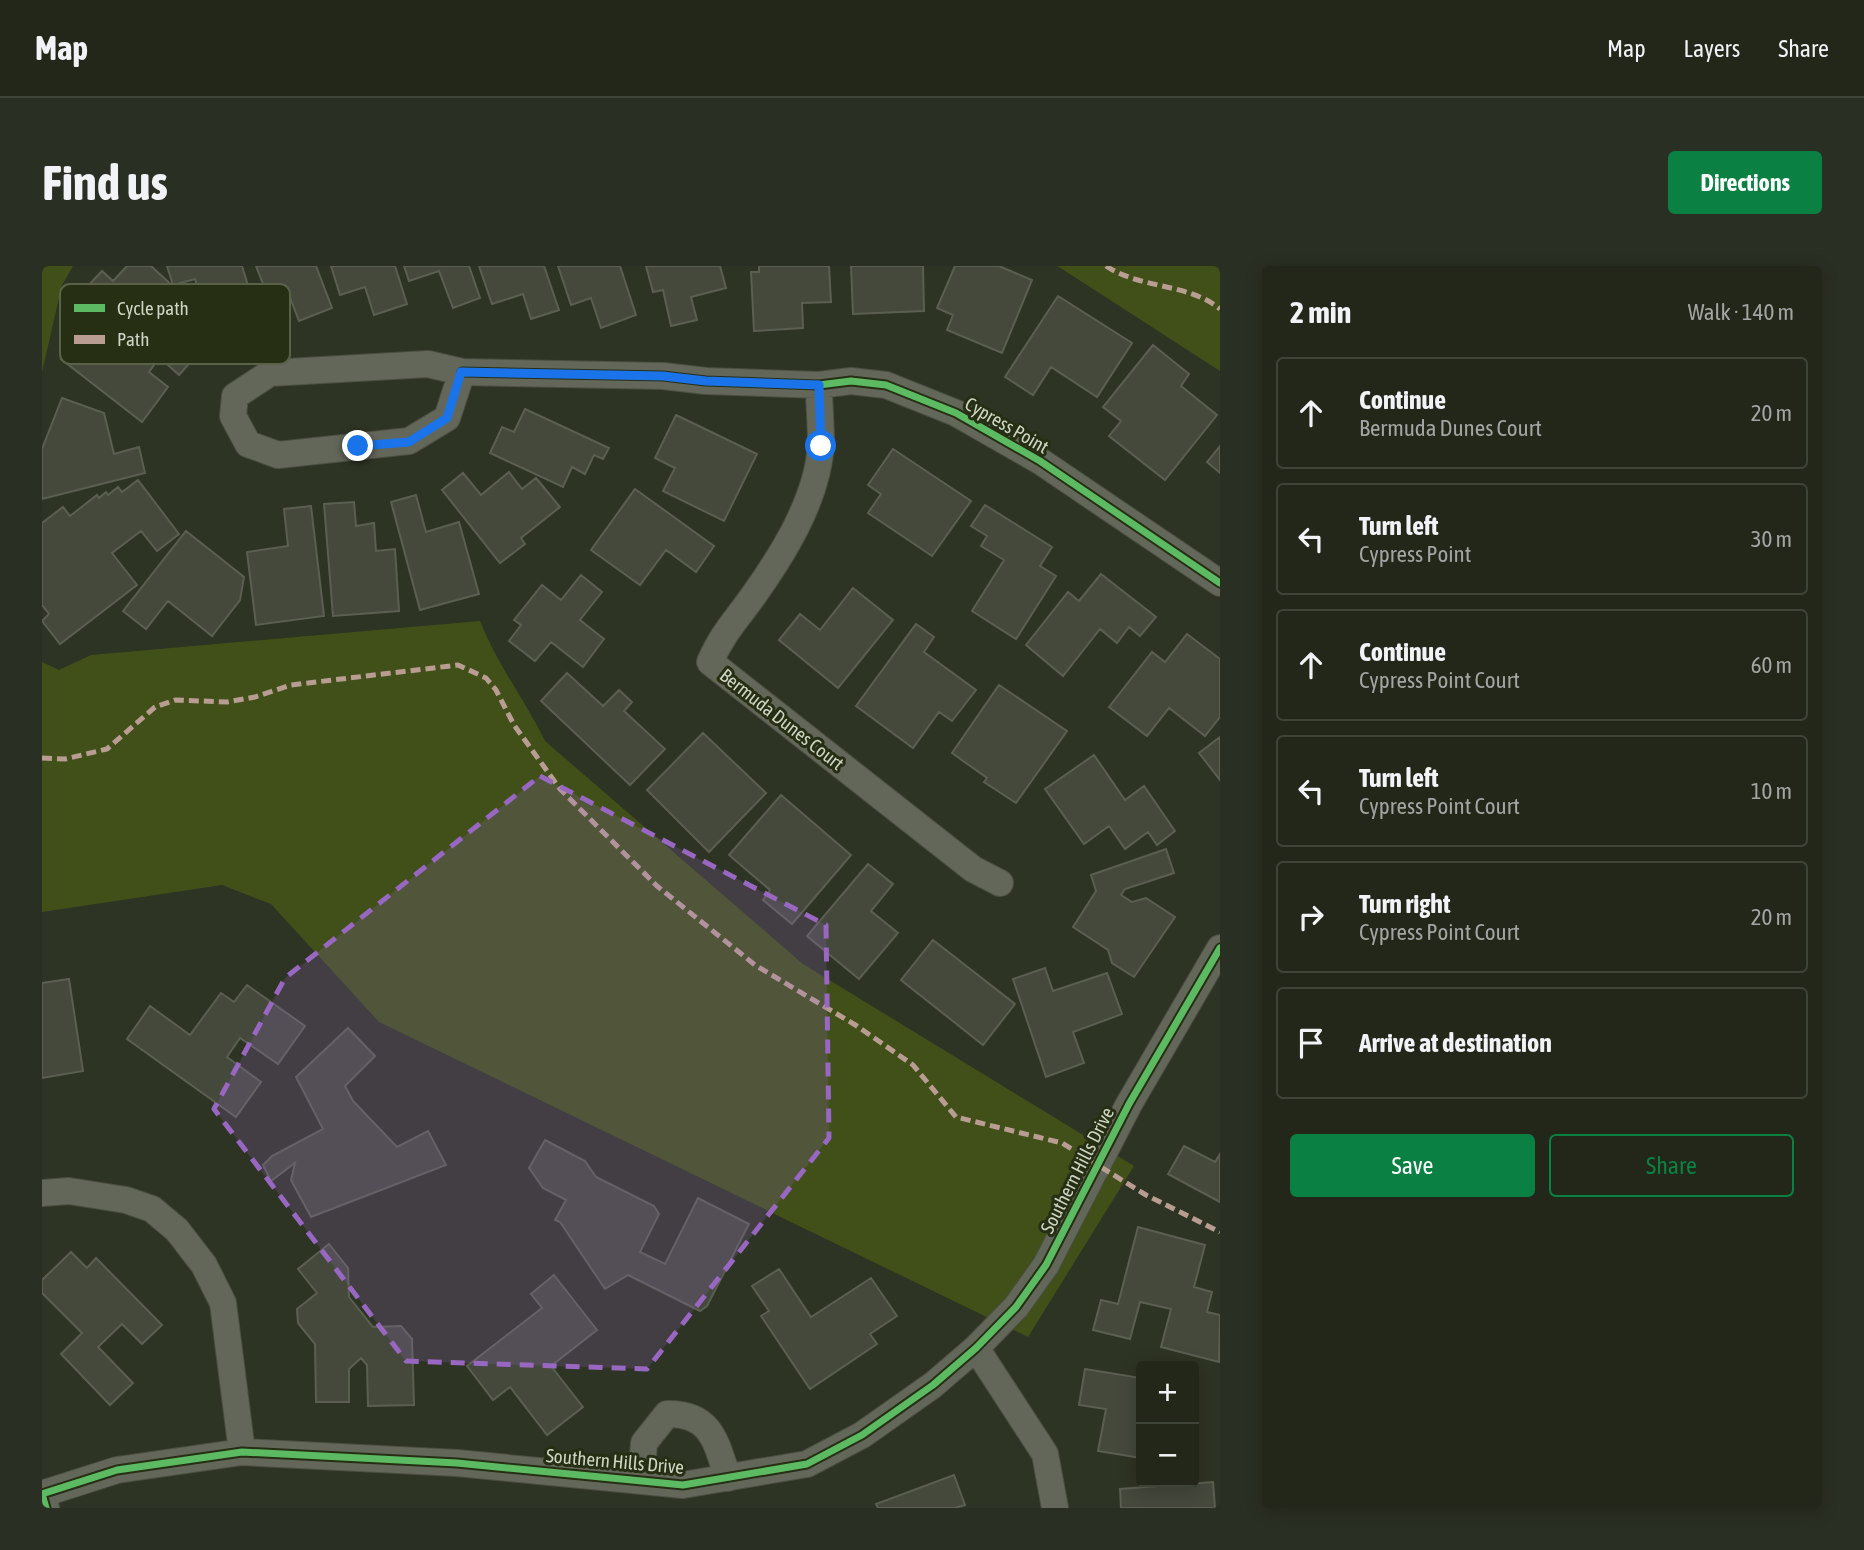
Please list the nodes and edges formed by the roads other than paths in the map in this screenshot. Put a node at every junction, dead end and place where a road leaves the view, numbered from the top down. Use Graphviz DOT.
graph roads {
  1 [pos="461,372"];
  2 [pos="819,385"];
  3 [pos="1220,583"];
  4 [pos="1000,883"];
  5 [pos="1220,948"];
  6 [pos="42,1193"];
  7 [pos="976,1349"];
  8 [pos="242,1452"];
  9 [pos="729,1478"];
  10 [pos="641,1481"];
  11 [pos="42,1494"];
  12 [pos="47,1508"];
  13 [pos="1055,1508"];
  1 -- 1 [label="street, Cypress Point"];
  1 -- 2 [label="street, Cypress Point"];
  2 -- 3 [label="street, Cypress Point"];
  2 -- 4 [label="street, Bermuda Dunes Court"];
  5 -- 7 [label="street, Southern Hills Drive"];
  6 -- 8 [label="street"];
  7 -- 9 [label="street, Southern Hills Drive"];
  7 -- 13 [label="street"];
  8 -- 10 [label="street, Southern Hills Drive"];
  8 -- 11 [label="street, Southern Hills Drive"];
  9 -- 10 [label="street, Southern Hills Drive"];
  9 -- 10 [label="street, Southern Hills Drive"];
  11 -- 12 [label="street"];
}
